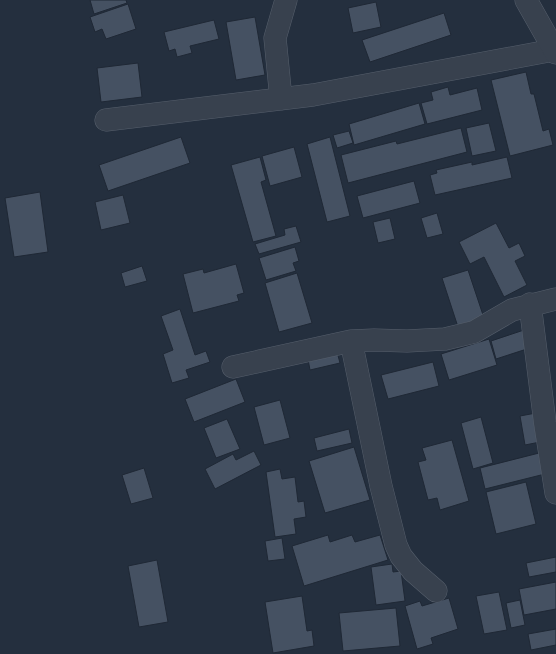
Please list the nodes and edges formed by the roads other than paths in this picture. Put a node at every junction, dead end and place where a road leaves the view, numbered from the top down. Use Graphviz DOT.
graph roads {
  1 [pos="286,0"];
  2 [pos="526,0"];
  3 [pos="555,51"];
  4 [pos="281,99"];
  5 [pos="106,120"];
  6 [pos="556,299"];
  7 [pos="530,304"];
  8 [pos="351,341"];
  9 [pos="233,367"];
  10 [pos="556,493"];
  11 [pos="436,591"];
  1 -- 4 [label="street"];
  2 -- 3 [label="street"];
  3 -- 4 [label="street"];
  4 -- 5 [label="street"];
  6 -- 7 [label="street"];
  7 -- 8 [label="street"];
  7 -- 10 [label="street"];
  8 -- 9 [label="street"];
  8 -- 11 [label="street"];
}
